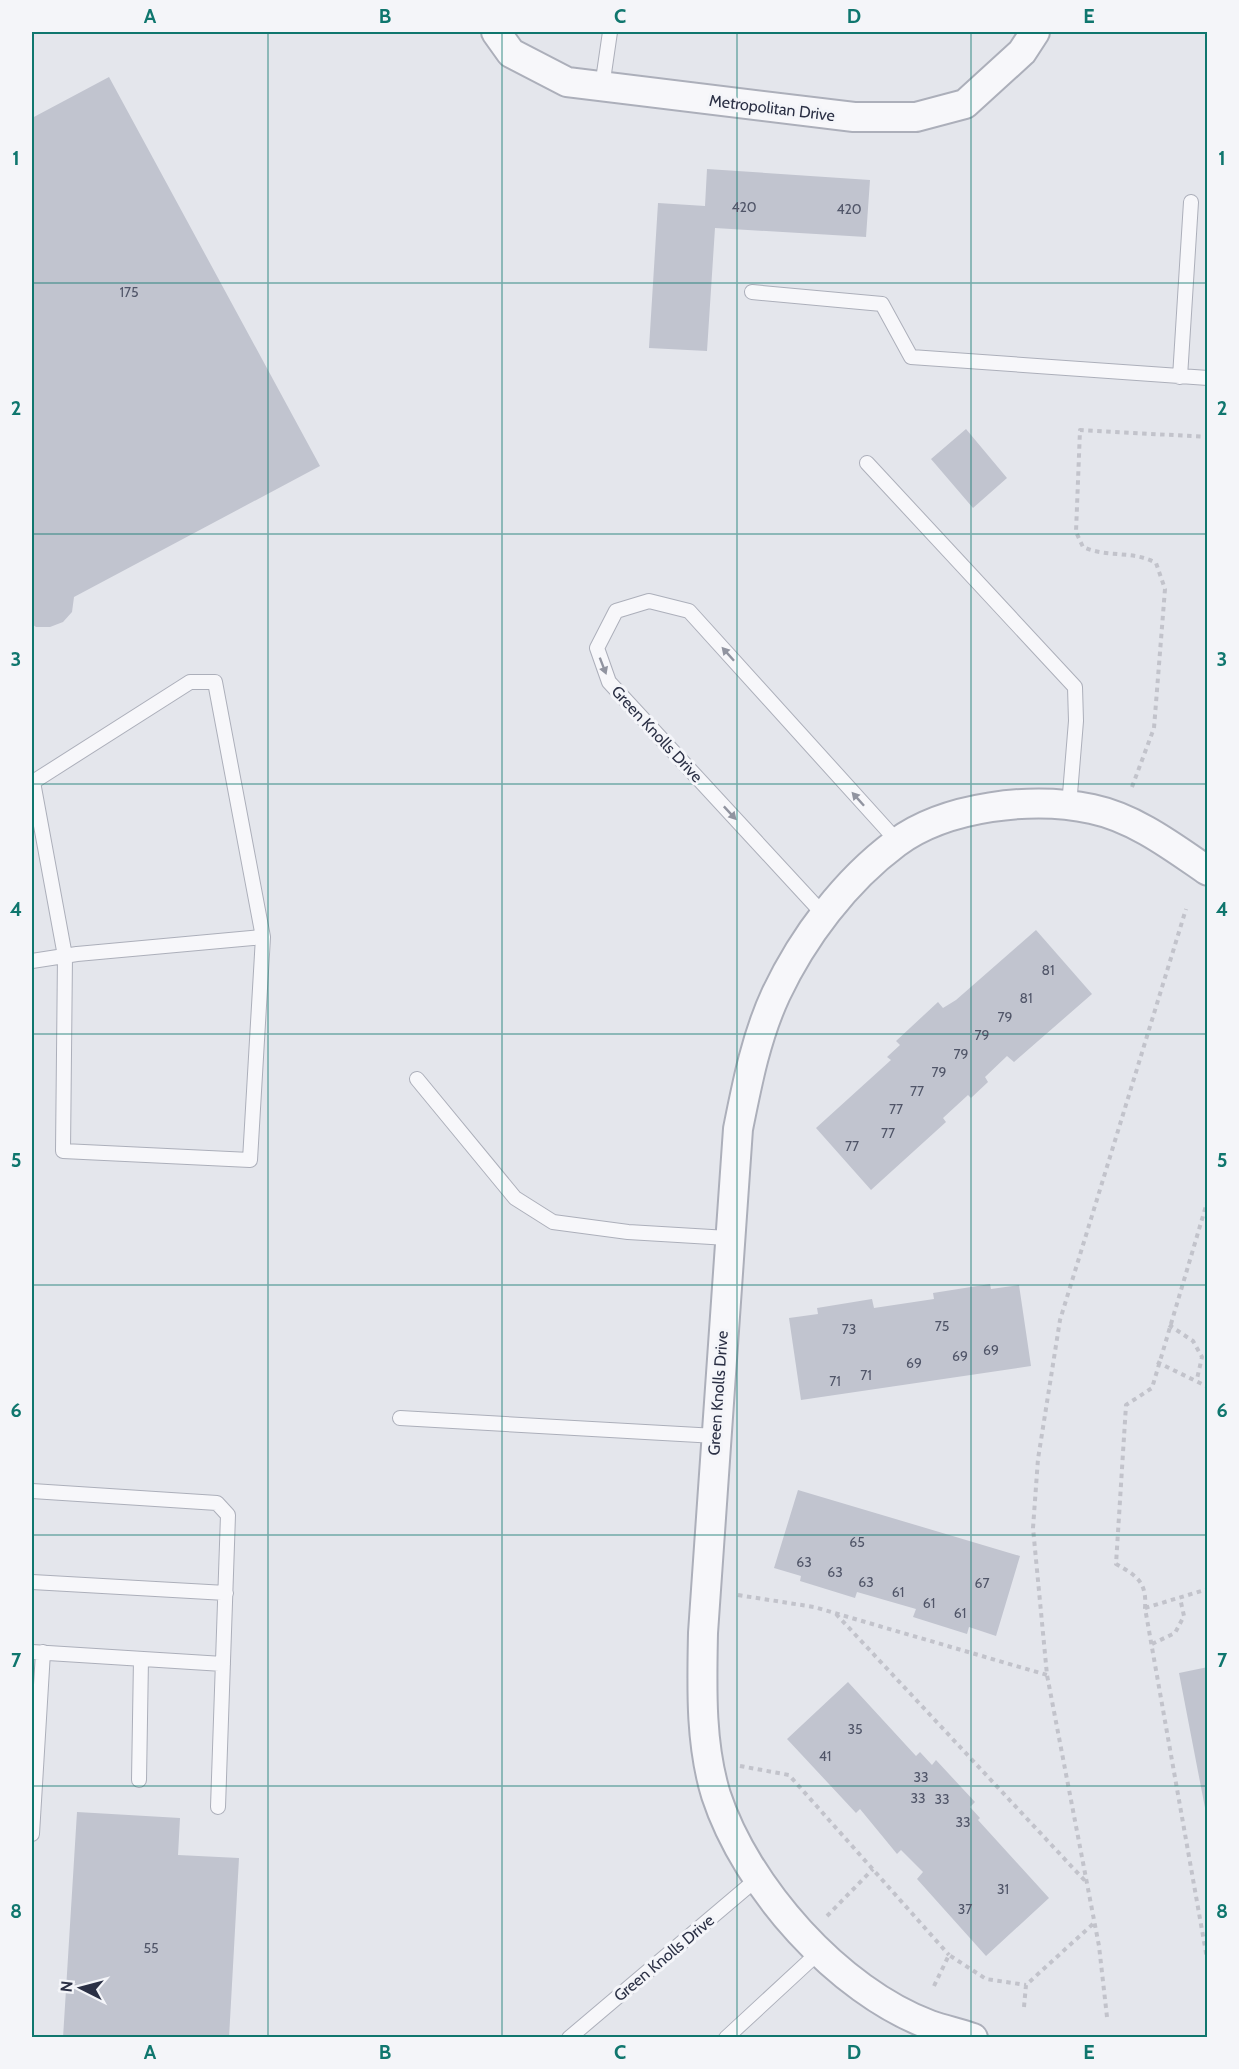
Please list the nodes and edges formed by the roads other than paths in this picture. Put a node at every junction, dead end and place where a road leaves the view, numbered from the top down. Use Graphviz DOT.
graph roads {
  1 [pos="496,32"];
  2 [pos="610,32"];
  3 [pos="1035,32"];
  4 [pos="602,87"];
  5 [pos="1191,202"];
  6 [pos="752,292"];
  7 [pos="1180,377"];
  8 [pos="1208,378"];
  9 [pos="867,463"];
  10 [pos="1069,806"];
  11 [pos="898,842"];
  12 [pos="1208,871"];
  13 [pos="825,916"];
  14 [pos="263,937"];
  15 [pos="65,956"];
  16 [pos="32,961"];
  17 [pos="417,1079"];
  18 [pos="728,1238"];
  19 [pos="400,1418"];
  20 [pos="716,1436"];
  21 [pos="32,1491"];
  22 [pos="32,1582"];
  23 [pos="226,1593"];
  24 [pos="37,1652"];
  25 [pos="141,1659"];
  26 [pos="223,1664"];
  27 [pos="139,1780"];
  28 [pos="218,1807"];
  29 [pos="32,1834"];
  30 [pos="758,1878"];
  31 [pos="819,1952"];
  32 [pos="922,2030"];
  33 [pos="570,2037"];
  34 [pos="726,2037"];
  35 [pos="974,2037"];
  1 -- 4 [label="street, Metropolitan Drive"];
  2 -- 4 [label="lane"];
  3 -- 4 [label="street, Metropolitan Drive"];
  5 -- 7 [label="lane"];
  6 -- 7 [label="lane"];
  7 -- 8 [label="lane"];
  9 -- 10 [label="lane"];
  10 -- 11 [label="street, Green Knolls Drive"];
  10 -- 12 [label="street, Green Knolls Drive"];
  11 -- 13 [label="street, Green Knolls Drive"];
  11 -- 13 [label="lane, Green Knolls Drive, one-way"];
  13 -- 18 [label="street, Green Knolls Drive"];
  14 -- 15 [label="lane"];
  14 -- 15 [label="lane"];
  14 -- 15 [label="lane"];
  15 -- 16 [label="lane"];
  17 -- 18 [label="lane"];
  18 -- 20 [label="street, Green Knolls Drive"];
  19 -- 20 [label="lane"];
  20 -- 30 [label="street, Green Knolls Drive"];
  21 -- 23 [label="lane"];
  22 -- 23 [label="lane"];
  23 -- 26 [label="lane"];
  24 -- 25 [label="lane"];
  24 -- 29 [label="lane"];
  25 -- 26 [label="lane"];
  25 -- 27 [label="lane"];
  26 -- 28 [label="lane"];
  30 -- 31 [label="street, Green Knolls Drive"];
  30 -- 33 [label="lane, Green Knolls Drive"];
  31 -- 32 [label="street, Green Knolls Drive"];
  31 -- 34 [label="lane"];
  32 -- 35 [label="street, Green Knolls Drive"];
}
